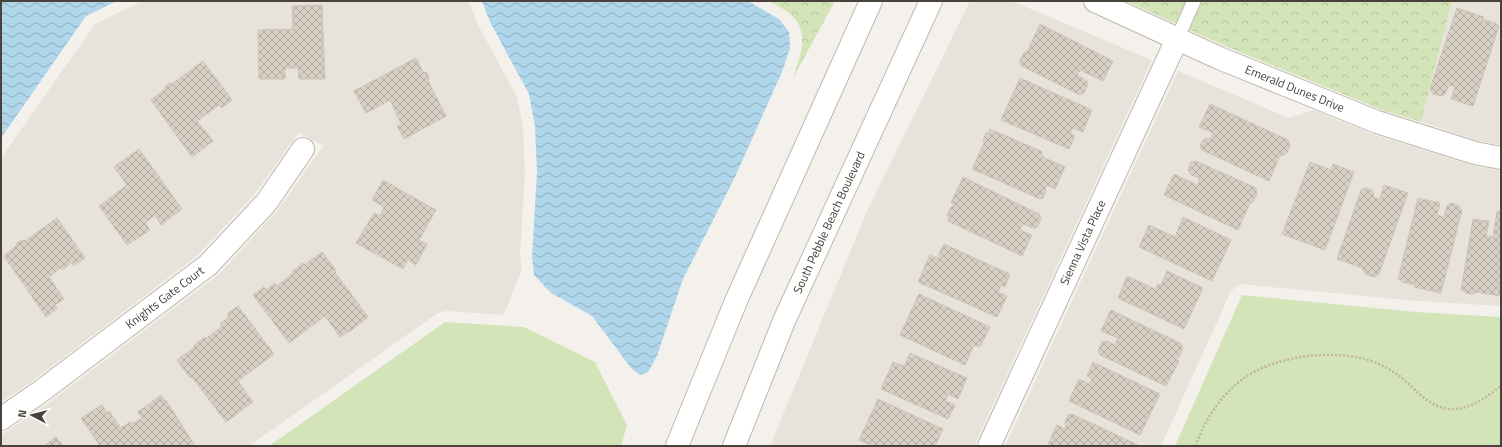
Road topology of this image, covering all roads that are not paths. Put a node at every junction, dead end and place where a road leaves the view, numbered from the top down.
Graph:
1 (871, 1) edge
2 (931, 1) edge
3 (1095, 1) edge
4 (1194, 1) edge
5 (1177, 40) junction
6 (303, 149) dead end
7 (1501, 158) edge
8 (1, 418) edge
9 (677, 446) edge
10 (734, 446) edge
11 (989, 446) edge

1 - 9 street
2 - 10 street, South Pebble Beach Boulevard
3 - 5 street, Emerald Dunes Drive
4 - 5 lane
5 - 7 street, Emerald Dunes Drive
5 - 11 street, Sienna Vista Place
6 - 8 street, Knights Gate Court

